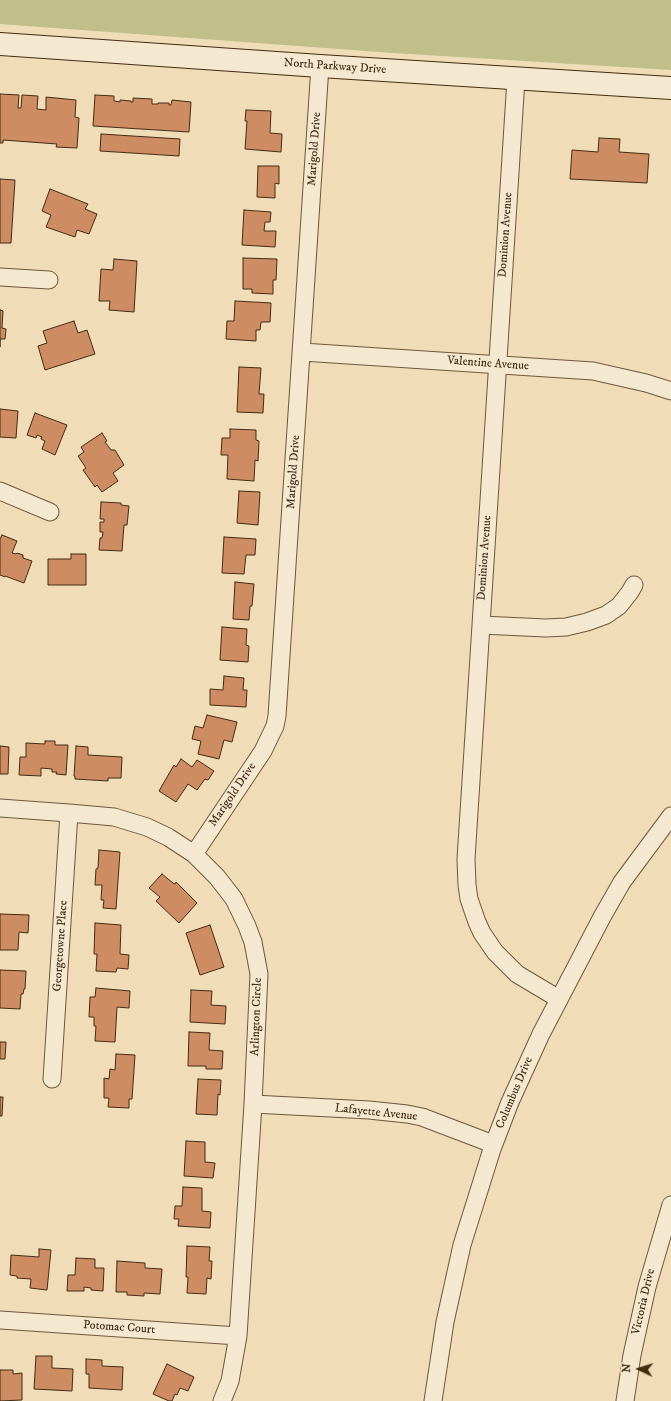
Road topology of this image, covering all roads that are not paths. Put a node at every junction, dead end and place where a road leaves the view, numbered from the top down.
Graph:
1 (0, 44) edge
2 (320, 66) junction
3 (516, 79) junction
4 (671, 88) edge
5 (0, 277) edge
6 (49, 280) dead end
7 (302, 352) junction
8 (497, 366) junction
9 (671, 391) edge
10 (0, 491) edge
11 (50, 512) dead end
12 (634, 585) dead end
13 (481, 625) junction
14 (0, 808) edge
15 (69, 813) junction
16 (671, 816) edge
17 (194, 854) junction
18 (559, 999) junction
19 (52, 1079) dead end
20 (253, 1104) junction
21 (493, 1144) junction
22 (671, 1205) edge
23 (0, 1320) edge
24 (238, 1336) junction
25 (222, 1401) edge
26 (433, 1401) edge
27 (625, 1401) edge

1 - 2 main road, North Parkway Drive
2 - 3 main road, North Parkway Drive
2 - 7 street, Marigold Drive
3 - 4 main road, North Parkway Drive
3 - 8 street, Dominion Avenue
5 - 6 street
7 - 8 street, Valentine Avenue
7 - 17 street, Marigold Drive
8 - 9 street, Valentine Avenue
8 - 13 street, Dominion Avenue
10 - 11 street
12 - 13 street
13 - 18 street, Dominion Avenue
14 - 15 street, Arlington Circle
15 - 17 street, Arlington Circle
15 - 19 street, Georgetowne Place
16 - 18 street, Columbus Drive
17 - 20 street, Arlington Circle
18 - 21 street, Columbus Drive
20 - 21 street, Lafayette Avenue
20 - 24 street, Arlington Circle
21 - 26 street, Columbus Drive
22 - 27 street, Victoria Drive
23 - 24 street, Potomac Court
24 - 25 street, Arlington Circle

